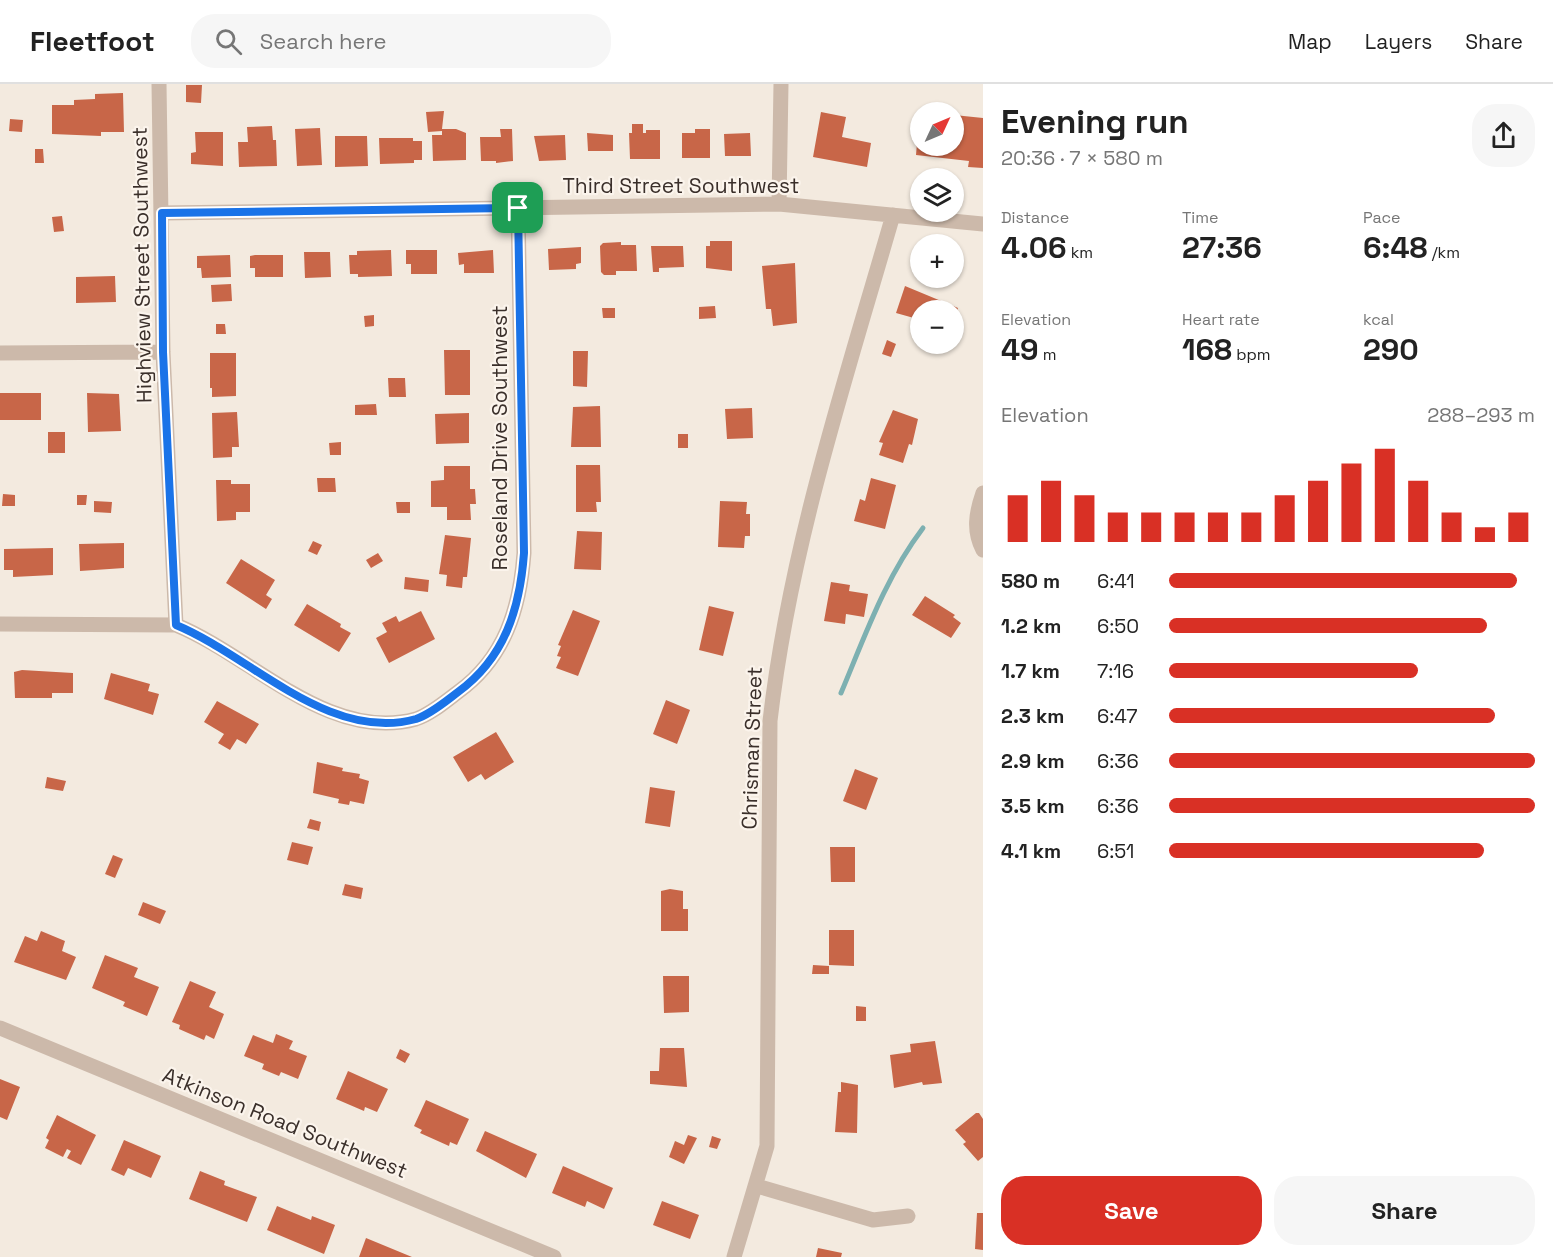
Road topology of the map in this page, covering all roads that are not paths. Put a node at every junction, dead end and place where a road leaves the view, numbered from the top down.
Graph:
1 (159, 84) edge
2 (781, 84) edge
3 (779, 204) junction
4 (518, 208) junction
5 (162, 213) junction
6 (893, 215) junction
7 (983, 224) edge
8 (163, 352) junction
9 (0, 353) edge
10 (983, 493) edge
11 (980, 545) edge
12 (0, 624) edge
13 (176, 625) junction
14 (0, 1028) edge
15 (757, 1186) junction
16 (908, 1215) dead end
17 (554, 1257) edge
18 (734, 1257) edge

1 - 5 street, Highview Street Southwest
2 - 3 street
3 - 4 street, Third Street Southwest
3 - 6 street, Third Street Southwest
4 - 5 street, Third Street Southwest
4 - 13 street, Roseland Drive Southwest
5 - 8 street, Highview Street Southwest
6 - 7 street, Third Street Southwest
6 - 15 street, Chrisman Street
8 - 9 street
8 - 13 street, Highview Street Southwest
10 - 11 street
12 - 13 street
14 - 17 street, Atkinson Road Southwest
15 - 16 street
15 - 18 street, Chrisman Street

